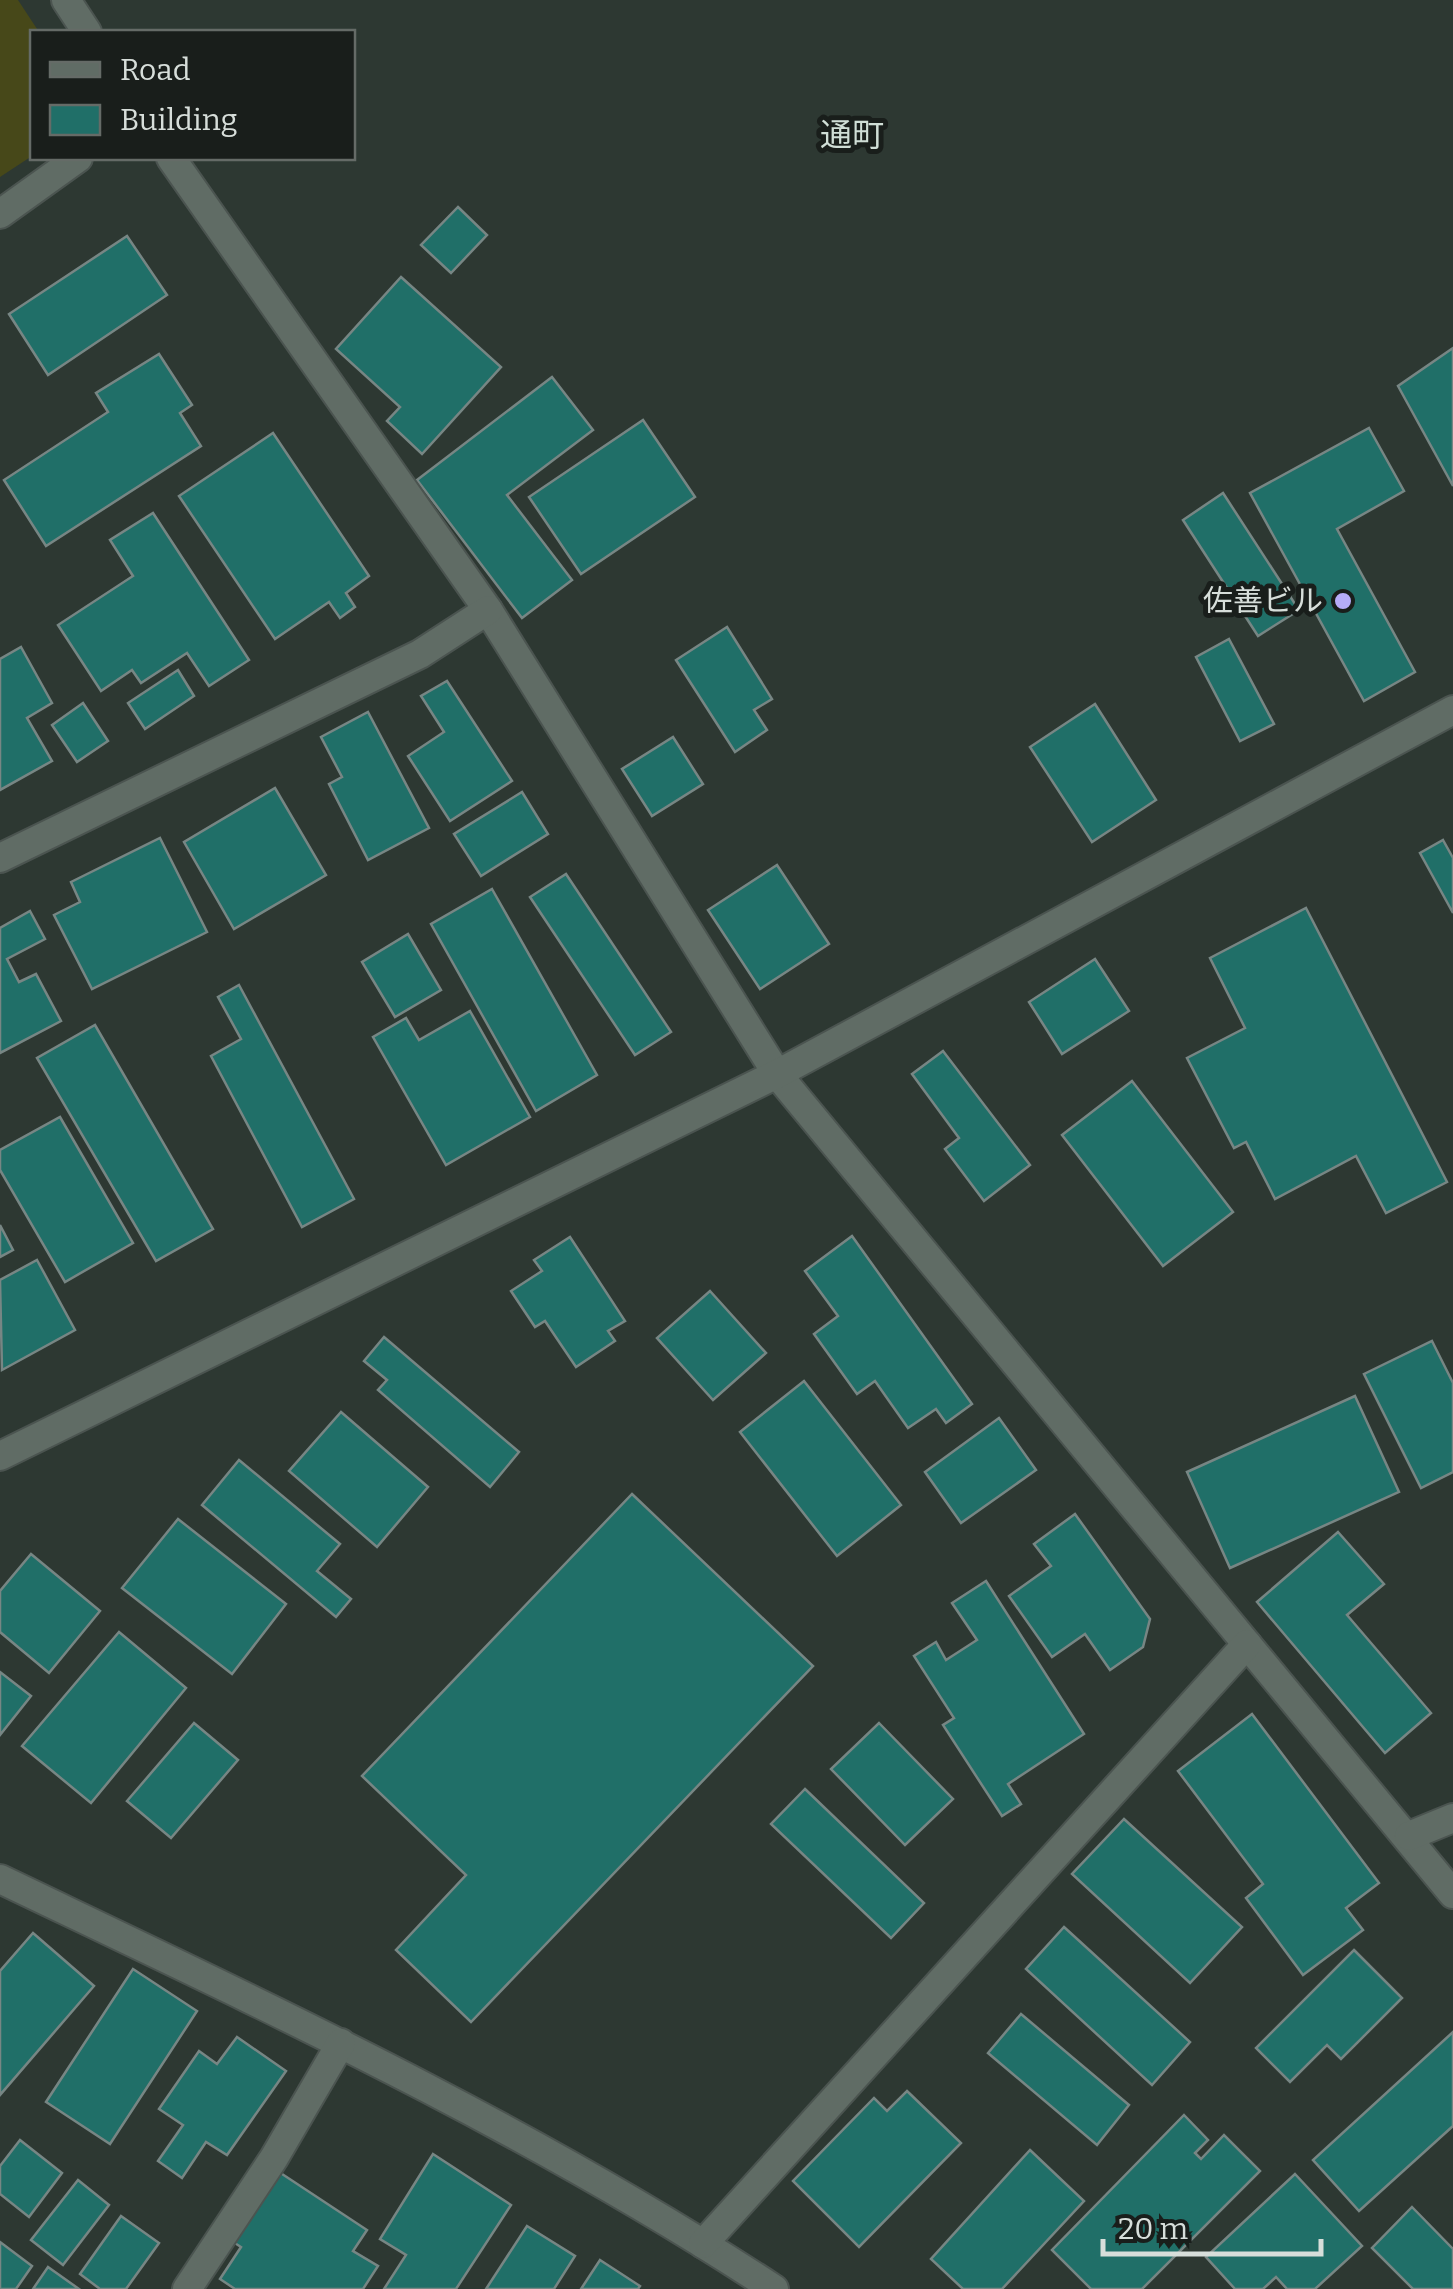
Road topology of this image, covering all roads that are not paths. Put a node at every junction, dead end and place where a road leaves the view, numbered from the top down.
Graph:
1 (66, 0) edge
2 (86, 30) edge
3 (75, 160) edge
4 (173, 160) edge
5 (0, 214) edge
6 (488, 610) junction
7 (1453, 710) edge
8 (0, 858) edge
9 (777, 1074) junction
10 (0, 1456) edge
11 (1247, 1644) junction
12 (1453, 1818) edge
13 (1410, 1836) junction
14 (0, 1879) edge
15 (1453, 1894) edge
16 (341, 2042) junction
17 (702, 2244) junction
18 (187, 2289) edge
19 (774, 2289) edge

1 - 2 street
3 - 5 street
4 - 6 street
6 - 8 street
6 - 9 street
7 - 9 street
9 - 10 street
9 - 11 street
11 - 13 street
11 - 17 street
12 - 13 street
13 - 15 street
14 - 16 street
16 - 17 street
16 - 18 street
17 - 19 street

